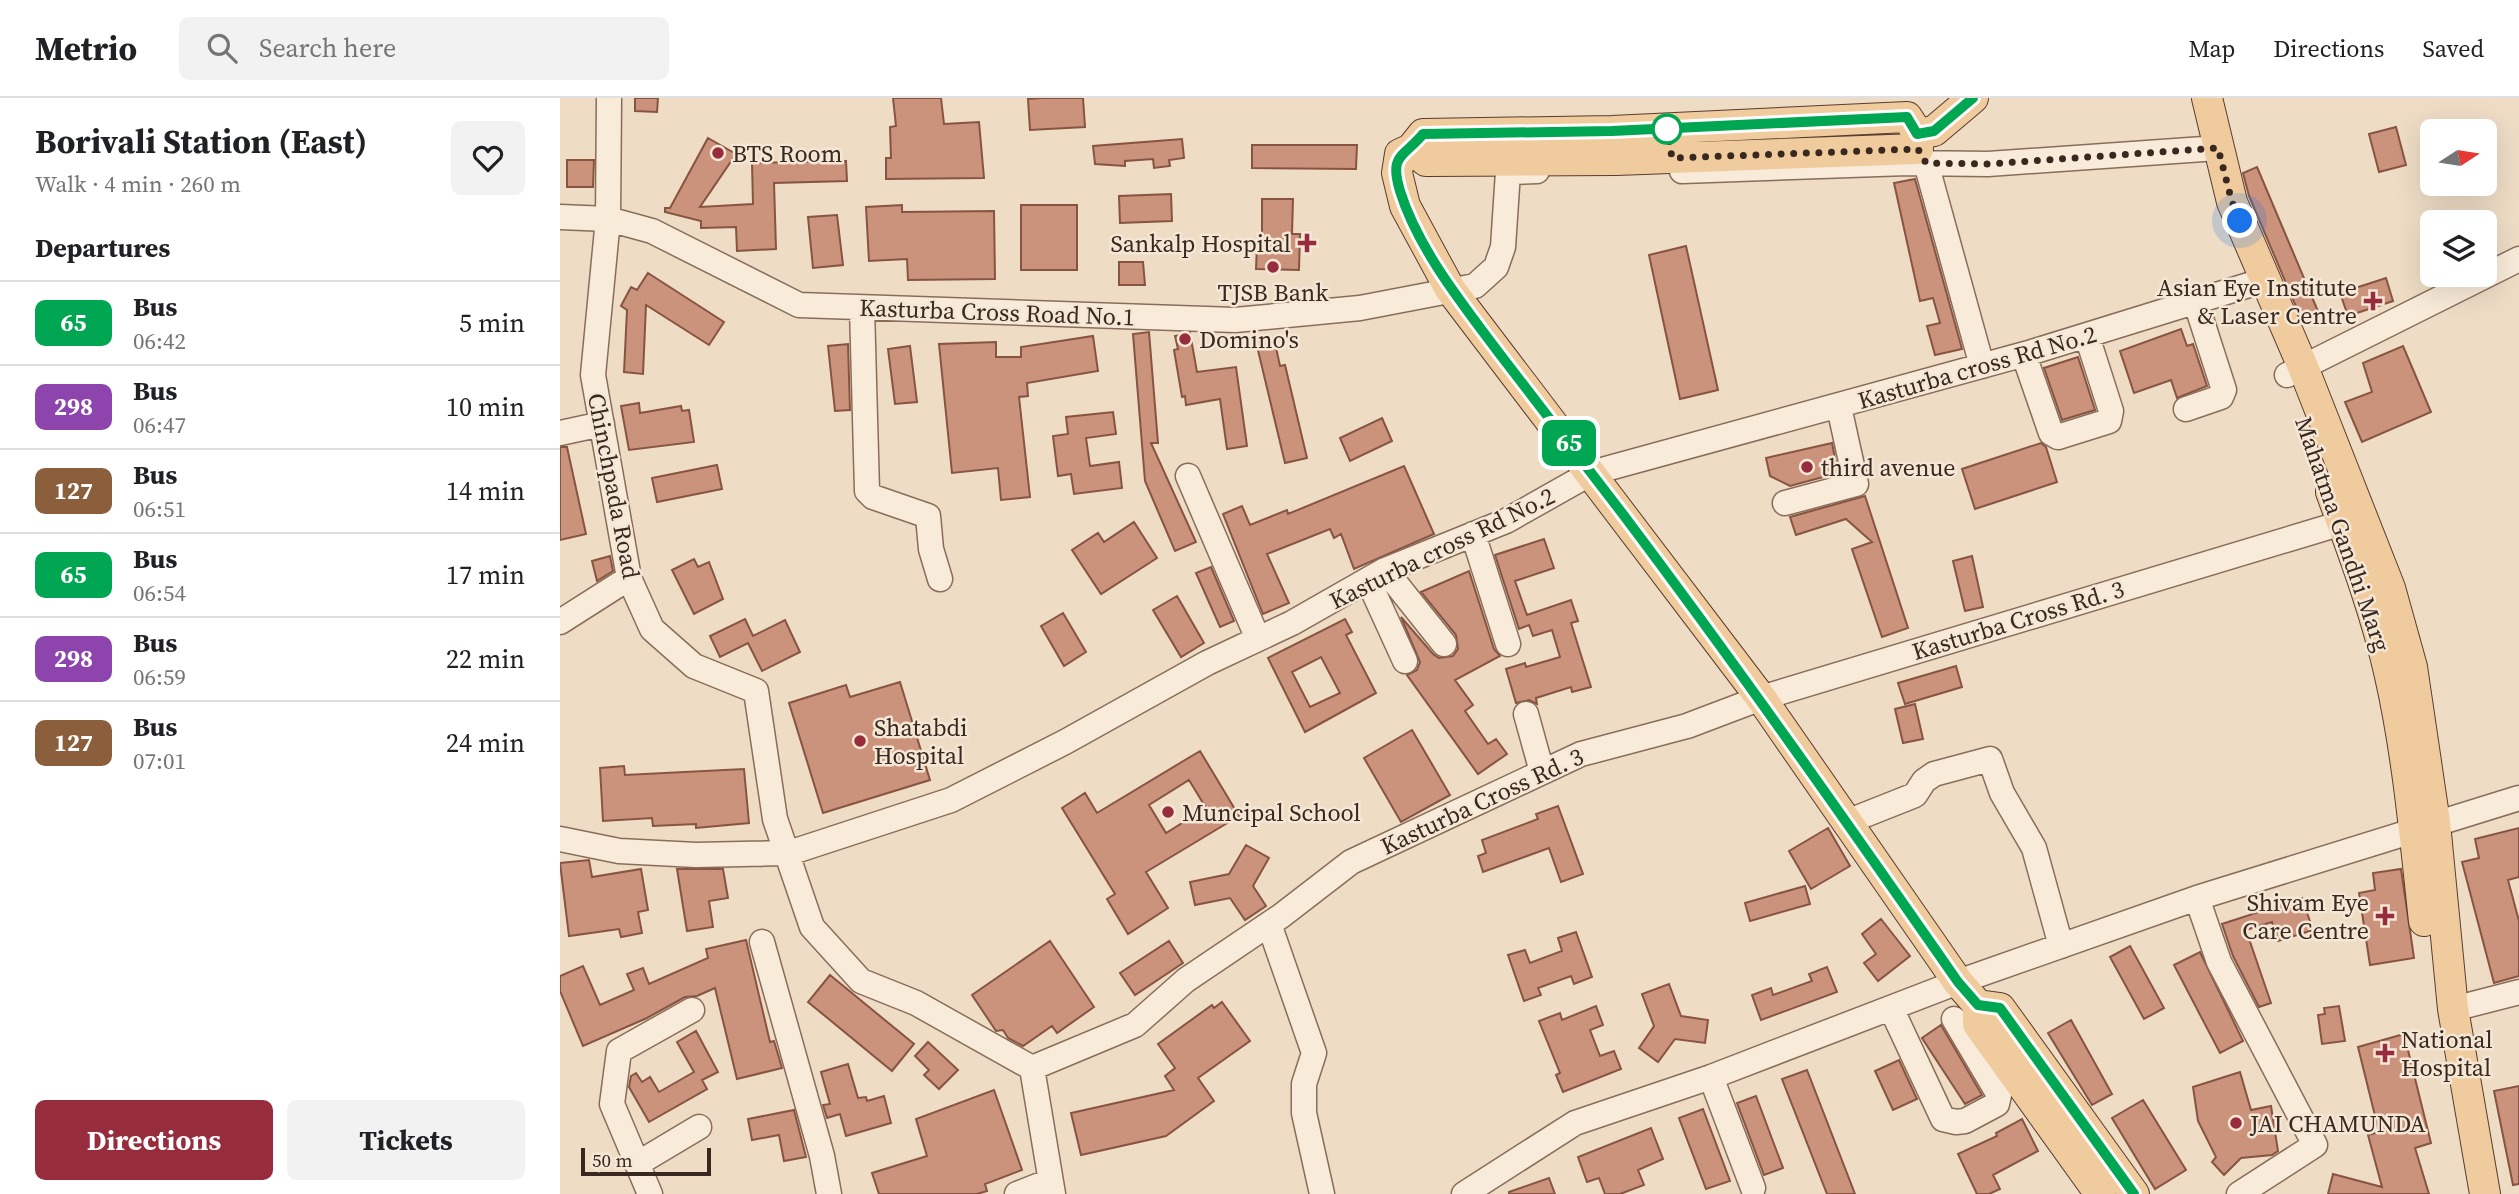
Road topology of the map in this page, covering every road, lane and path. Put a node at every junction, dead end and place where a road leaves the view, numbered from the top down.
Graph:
1 (609, 98) edge
2 (1973, 98) edge
3 (2191, 98) edge
4 (2207, 98) edge
5 (1920, 149) junction
6 (2210, 149) junction
7 (560, 217) edge
8 (608, 219) junction
9 (2519, 259) edge
10 (2256, 283) junction
11 (1450, 289) junction
12 (2196, 303) junction
13 (862, 308) junction
14 (2087, 336) junction
15 (2024, 355) junction
16 (1982, 366) junction
17 (2295, 371) junction
18 (1839, 407) junction
19 (2186, 409) dead end
20 (602, 424) junction
21 (560, 433) edge
22 (1591, 473) junction
23 (1188, 476) dead end
24 (1785, 502) dead end
25 (2352, 519) junction
26 (1473, 534) junction
27 (1376, 575) junction
28 (629, 578) junction
29 (940, 579) dead end
30 (560, 622) edge
31 (1258, 639) junction
32 (1444, 644) dead end
33 (1508, 644) dead end
34 (1405, 662) dead end
35 (1761, 698) junction
36 (1526, 714) dead end
37 (1542, 772) junction
38 (2519, 798) edge
39 (1847, 822) junction
40 (2424, 826) junction
41 (560, 839) edge
42 (789, 853) junction
43 (2197, 898) junction
44 (1269, 924) junction
45 (762, 942) dead end
46 (2061, 946) junction
47 (1958, 982) junction
48 (2519, 992) edge
49 (1891, 1008) junction
50 (2453, 1009) junction
51 (692, 1010) dead end
52 (1966, 1012) junction
53 (1032, 1069) junction
54 (1711, 1077) junction
55 (699, 1127) dead end
56 (637, 1164) junction
57 (1052, 1187) edge
58 (1753, 1188) dead end
59 (650, 1194) edge
60 (829, 1194) edge
61 (1017, 1194) edge
62 (1322, 1194) edge
63 (1464, 1194) edge
64 (2100, 1194) edge
65 (2134, 1194) edge
66 (2239, 1194) edge
67 (2465, 1194) edge
68 (2485, 1194) edge

1 - 8 street, Chinchpada Road
2 - 5 main road
3 - 6 main road
4 - 6 main road
5 - 6 street
5 - 11 street, Kasturba Cross Road No.1
5 - 11 main road
5 - 16 street
6 - 10 main road
7 - 8 street, Kasturba Cross Road No.1
8 - 13 street, Kasturba Cross Road No.1
8 - 20 street, Chinchpada Road
9 - 17 street
10 - 12 street, Kasturba cross Rd No.2
10 - 17 main road
11 - 13 street, Kasturba Cross Road No.1
11 - 22 main road
12 - 14 street, Kasturba cross Rd No.2
12 - 19 street
13 - 29 street
14 - 15 street, Kasturba cross Rd No.2
14 - 15 street
15 - 16 street, Kasturba cross Rd No.2
16 - 18 street, Kasturba cross Rd No.2
17 - 25 main road
18 - 22 street, Kasturba cross Rd No.2
18 - 24 street
20 - 21 street
20 - 28 street, Chinchpada Road
22 - 26 street, Kasturba cross Rd No.2
22 - 35 main road
23 - 31 street
25 - 35 street, Kasturba Cross Rd. 3
25 - 40 main road
26 - 27 street, Kasturba cross Rd No.2
26 - 33 street
27 - 31 street, Kasturba cross Rd No.2
27 - 32 street
27 - 34 street
28 - 30 street
28 - 42 street, Chinchpada Road
31 - 42 street, Kasturba cross Rd No.2
35 - 37 street, Kasturba Cross Rd. 3
35 - 39 main road
36 - 37 street
37 - 44 street, Kasturba Cross Rd. 3
38 - 40 street
39 - 46 street
39 - 47 main road
40 - 43 street
40 - 50 main road
40 - 67 main road
41 - 42 street, Kasturba cross Rd No.2
42 - 53 street
43 - 46 street
43 - 66 street
44 - 53 street, Kasturba Cross Rd. 3
44 - 62 street
45 - 60 street
46 - 47 street
47 - 49 street
47 - 52 main road
48 - 50 street
49 - 52 street
49 - 54 street
50 - 68 main road
51 - 56 street
52 - 64 main road
52 - 65 main road
53 - 57 street
54 - 58 street
54 - 63 street
55 - 56 street
56 - 59 street
57 - 61 street

